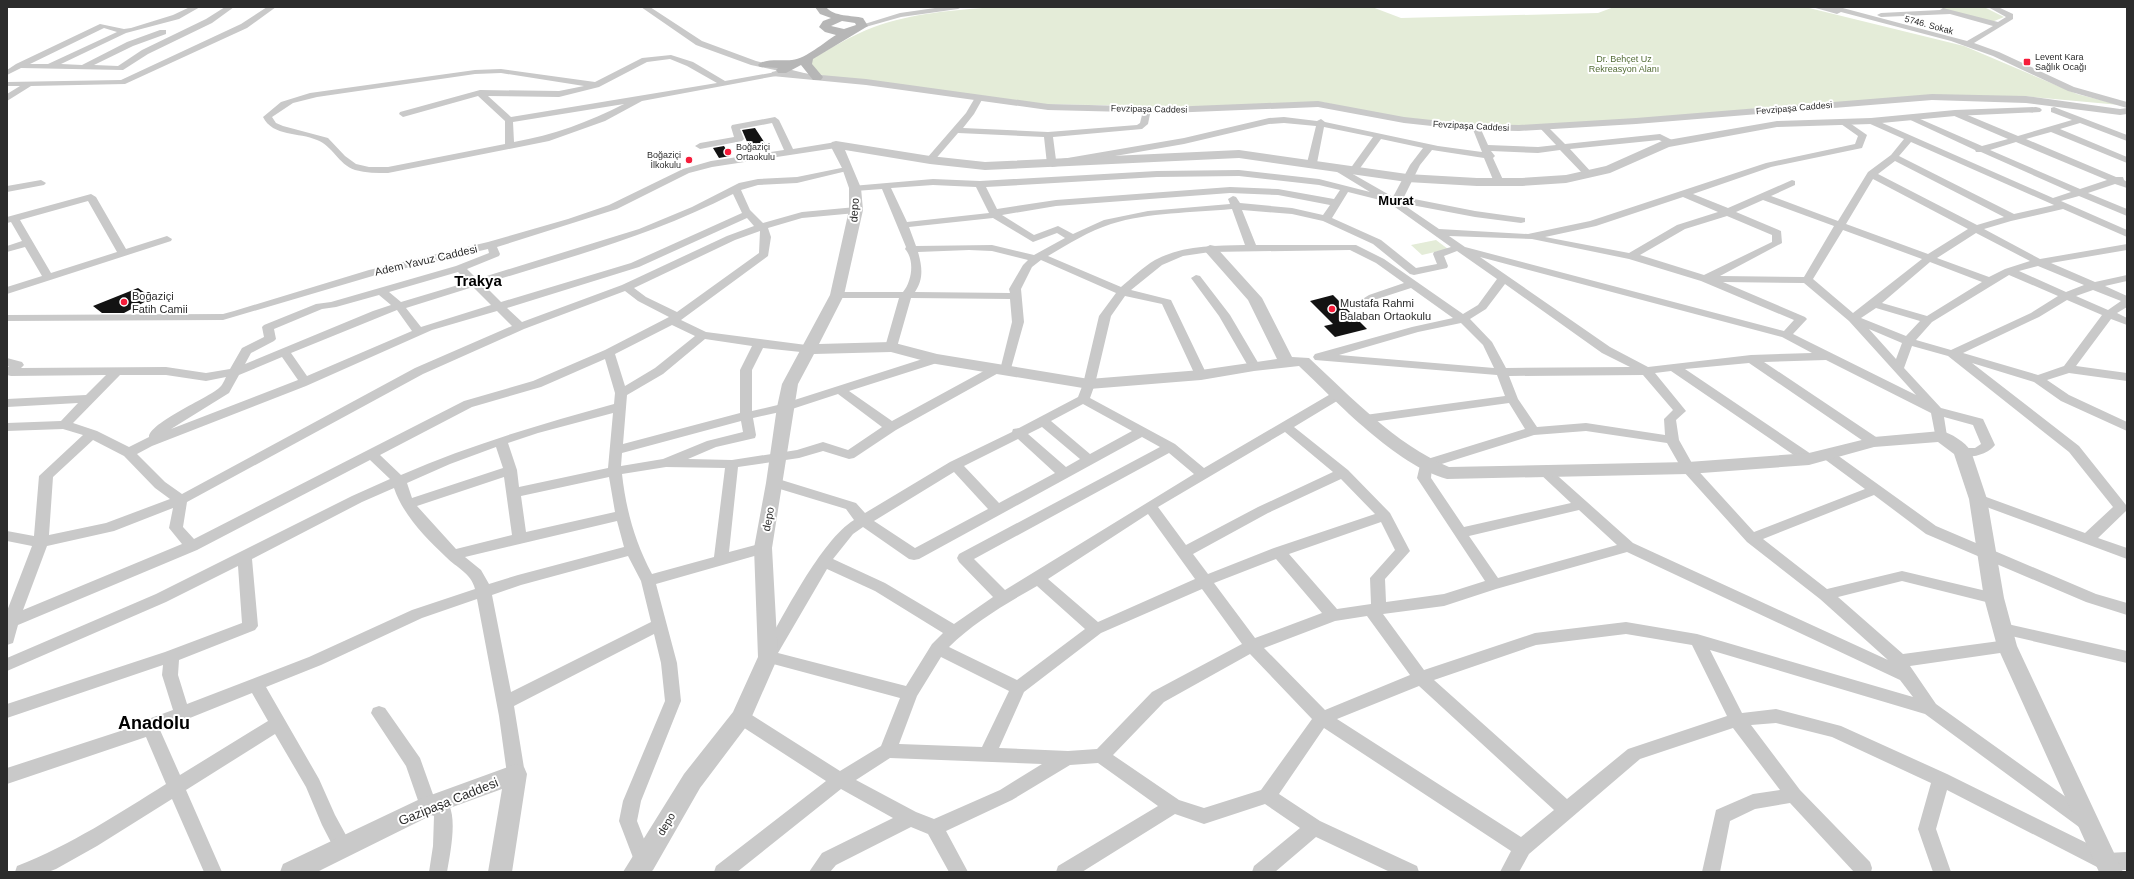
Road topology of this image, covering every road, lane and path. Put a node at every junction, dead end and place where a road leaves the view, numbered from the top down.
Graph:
1 (196, 7) edge
2 (230, 7) edge
3 (272, 7) edge
4 (646, 7) edge
5 (810, 7) edge
6 (820, 7) edge
7 (937, 7) edge
8 (958, 7) edge
9 (1816, 7) edge
10 (1830, 7) edge
11 (1931, 7) edge
12 (1992, 7) edge
13 (1951, 12) junction
14 (1867, 16) junction
15 (846, 18) junction
16 (163, 21) junction
17 (209, 21) junction
18 (1999, 25) junction
19 (862, 26) junction
20 (826, 27) junction
21 (124, 30) junction
22 (849, 31) junction
23 (163, 32) junction
24 (187, 33) junction
25 (1967, 44) junction
26 (813, 55) junction
27 (738, 58) junction
28 (163, 63) junction
29 (796, 63) junction
30 (764, 65) junction
31 (19, 66) junction
32 (49, 67) junction
33 (80, 69) junction
34 (779, 72) junction
35 (7, 73) edge
36 (817, 77) junction
37 (7, 84) edge
38 (724, 84) junction
39 (28, 85) junction
40 (596, 85) junction
41 (480, 93) junction
42 (7, 98) edge
43 (641, 98) junction
44 (980, 98) junction
45 (1147, 110) junction
46 (2054, 110) junction
47 (2125, 111) edge
48 (1955, 113) junction
49 (403, 114) dead end
50 (1908, 117) junction
51 (509, 120) junction
52 (2082, 120) junction
53 (1871, 121) junction
54 (1321, 122) junction
55 (1844, 122) junction
56 (1476, 127) junction
57 (1543, 127) junction
58 (1124, 128) junction
59 (2051, 129) junction
60 (956, 130) junction
61 (1048, 135) junction
62 (1379, 135) junction
63 (1909, 138) junction
64 (2127, 138) edge
65 (2018, 139) junction
66 (1673, 143) junction
67 (836, 145) junction
68 (510, 146) junction
69 (700, 146) dead end
70 (1563, 146) junction
71 (1430, 147) junction
72 (1136, 149) junction
73 (1981, 150) junction
74 (789, 151) junction
75 (1488, 152) junction
76 (1894, 157) junction
77 (1954, 157) junction
78 (930, 160) junction
79 (2127, 160) edge
80 (1312, 163) junction
81 (1052, 164) junction
82 (848, 168) junction
83 (1337, 168) junction
84 (1355, 170) junction
85 (1588, 174) junction
86 (1871, 174) junction
87 (1407, 178) junction
88 (2127, 178) edge
89 (2116, 180) junction
90 (1499, 182) junction
91 (41, 183) dead end
92 (1792, 183) dead end
93 (980, 184) junction
94 (885, 185) junction
95 (1162, 185) junction
96 (2127, 185) edge
97 (735, 188) junction
98 (855, 188) junction
99 (1346, 188) junction
100 (7, 189) edge
101 (1230, 190) junction
102 (2079, 192) junction
103 (1685, 194) junction
104 (1762, 196) junction
105 (1395, 200) junction
106 (2053, 201) junction
107 (1338, 203) junction
108 (1235, 206) junction
109 (2065, 206) junction
110 (856, 210) junction
111 (1728, 212) junction
112 (2127, 213) edge
113 (748, 214) junction
114 (995, 215) junction
115 (2012, 218) junction
116 (10, 219) edge
117 (1326, 219) junction
118 (1521, 220) dead end
119 (904, 225) junction
120 (763, 226) junction
121 (1840, 226) junction
122 (1976, 229) junction
123 (1437, 232) junction
124 (2127, 234) edge
125 (1528, 237) junction
126 (1072, 238) junction
127 (167, 239) dead end
128 (28, 243) junction
129 (491, 245) junction
130 (2127, 247) edge
131 (1251, 248) junction
132 (1457, 248) junction
133 (7, 249) edge
134 (910, 249) junction
135 (1210, 249) junction
136 (124, 254) junction
137 (1631, 256) junction
138 (1038, 257) junction
139 (1930, 258) junction
140 (2039, 262) junction
141 (460, 268) junction
142 (2009, 271) junction
143 (48, 277) junction
144 (1196, 278) dead end
145 (1705, 278) junction
146 (2127, 278) edge
147 (1503, 280) junction
148 (1807, 280) junction
149 (1990, 282) junction
150 (475, 284) junction
151 (1412, 284) junction
152 (2093, 286) junction
153 (626, 287) junction
154 (7, 291) edge
155 (380, 291) junction
156 (1123, 291) junction
157 (836, 295) junction
158 (2067, 295) junction
159 (906, 296) junction
160 (1016, 296) junction
161 (2127, 301) edge
162 (1875, 304) junction
163 (497, 306) junction
164 (400, 307) junction
165 (1357, 307) dead end
166 (2110, 313) junction
167 (7, 318) edge
168 (674, 318) junction
169 (1463, 319) junction
170 (1853, 319) junction
171 (1928, 320) junction
172 (2127, 322) edge
173 (520, 327) junction
174 (419, 332) junction
175 (702, 335) junction
176 (1786, 335) junction
177 (1908, 341) junction
178 (759, 344) junction
179 (891, 347) junction
180 (810, 349) junction
181 (285, 353) junction
182 (609, 353) junction
183 (1952, 354) junction
184 (1827, 356) junction
185 (936, 359) junction
186 (1751, 359) junction
187 (1303, 360) junction
188 (1254, 366) junction
189 (1673, 367) junction
190 (1899, 367) junction
191 (1001, 369) junction
192 (2068, 369) junction
193 (8, 370) edge
194 (116, 371) junction
195 (1646, 371) junction
196 (237, 372) junction
197 (1502, 372) junction
198 (1201, 376) junction
199 (2127, 377) edge
200 (2038, 379) junction
201 (305, 385) junction
202 (839, 389) junction
203 (1086, 391) junction
204 (1338, 395) junction
205 (89, 399) junction
206 (1512, 399) junction
207 (620, 400) junction
208 (7, 403) edge
209 (785, 407) junction
210 (1937, 411) junction
211 (746, 416) junction
212 (1365, 419) junction
213 (1043, 421) junction
214 (64, 425) junction
215 (7, 426) edge
216 (1285, 426) junction
217 (891, 427) junction
218 (2127, 427) edge
219 (1143, 431) junction
220 (1533, 431) junction
221 (1018, 432) junction
222 (92, 434) junction
223 (1941, 436) junction
224 (1672, 440) junction
225 (501, 442) junction
226 (1874, 442) junction
227 (147, 443) junction
228 (1170, 447) junction
229 (616, 450) junction
230 (1962, 451) junction
231 (129, 453) junction
232 (371, 454) junction
233 (1828, 455) junction
234 (778, 457) junction
235 (1809, 459) junction
236 (1089, 460) junction
237 (666, 462) junction
238 (732, 464) junction
239 (1426, 464) junction
240 (955, 465) junction
241 (1688, 468) junction
242 (510, 470) junction
243 (615, 471) junction
244 (1544, 472) junction
245 (1344, 473) junction
246 (1065, 474) junction
247 (1202, 475) junction
248 (400, 481) junction
249 (775, 483) junction
250 (1875, 490) junction
251 (514, 493) junction
252 (1978, 499) junction
253 (182, 500) junction
254 (408, 504) junction
255 (1150, 506) junction
256 (1582, 506) junction
257 (996, 509) junction
258 (2124, 509) edge
259 (624, 515) junction
260 (1385, 516) junction
261 (862, 520) junction
262 (1459, 533) junction
263 (7, 536) edge
264 (520, 538) junction
265 (1752, 538) junction
266 (2088, 539) junction
267 (42, 542) junction
268 (192, 546) junction
269 (1628, 547) junction
270 (763, 548) junction
271 (632, 550) junction
272 (1184, 552) junction
273 (1279, 552) junction
274 (2127, 554) edge
275 (244, 555) junction
276 (453, 555) junction
277 (1988, 555) junction
278 (721, 560) junction
279 (824, 561) junction
280 (1038, 578) junction
281 (648, 581) junction
282 (1205, 581) junction
283 (1494, 584) junction
284 (484, 590) junction
285 (1825, 595) junction
286 (1003, 598) junction
287 (1994, 598) junction
288 (2127, 609) edge
289 (1376, 610) junction
290 (1333, 615) junction
291 (9, 622) edge
292 (658, 625) junction
293 (1096, 629) junction
294 (954, 632) junction
295 (2005, 638) junction
296 (7, 639) edge
297 (1697, 640) junction
298 (1252, 646) junction
299 (938, 648) junction
300 (171, 656) junction
301 (768, 657) junction
302 (2127, 657) edge
303 (7, 664) edge
304 (1903, 668) junction
305 (1421, 678) junction
306 (256, 685) junction
307 (1018, 688) junction
308 (910, 694) junction
309 (505, 703) junction
310 (1930, 709) junction
311 (7, 711) edge
312 (182, 713) junction
313 (379, 713) dead end
314 (741, 717) junction
315 (1322, 718) junction
316 (1737, 720) junction
317 (277, 724) junction
318 (151, 728) junction
319 (888, 751) junction
320 (987, 756) junction
321 (1101, 756) junction
322 (1068, 758) junction
323 (516, 774) junction
324 (7, 776) edge
325 (1941, 779) junction
326 (840, 780) junction
327 (176, 786) junction
328 (1267, 796) junction
329 (1794, 796) junction
330 (428, 806) junction
331 (1173, 806) junction
332 (1566, 810) junction
333 (910, 818) junction
334 (2088, 823) junction
335 (1314, 827) junction
336 (934, 828) junction
337 (344, 848) junction
338 (1522, 848) junction
339 (2127, 861) edge
340 (640, 867) edge
341 (2109, 867) edge
342 (1866, 871) edge
343 (24, 872) edge
344 (213, 872) edge
345 (292, 872) edge
346 (438, 872) edge
347 (500, 872) edge
348 (723, 872) edge
349 (818, 872) edge
350 (958, 872) edge
351 (1065, 872) edge
352 (1261, 872) edge
353 (1410, 872) edge
354 (1509, 872) edge
355 (1711, 872) edge
356 (1942, 872) edge

1 - 16 street
2 - 17 street
3 - 28 street
4 - 27 street
5 - 20 main road
6 - 15 main road
7 - 15 street
8 - 19 street
9 - 25 street, 5746. Sokak
10 - 14 street, 5746. Sokak
11 - 13 street
12 - 18 street
13 - 14 street
13 - 18 street
14 - 25 street, 5746. Sokak
15 - 19 main road
15 - 20 main road
16 - 21 street
16 - 23 street
17 - 23 street
17 - 24 street
18 - 25 street
19 - 22 main road
20 - 22 main road
20 - 26 main road
21 - 31 street
21 - 32 street
22 - 26 main road
23 - 33 street
24 - 28 street
24 - 33 street
25 - 47 street, 5746. Sokak
26 - 29 main road
26 - 36 main road
27 - 30 street
27 - 34 street
28 - 39 street
29 - 30 main road
29 - 34 main road
30 - 34 street
31 - 32 street
31 - 35 street
32 - 33 street
34 - 36 street, Fevzipaşa Caddesi
34 - 38 street
36 - 44 street, Fevzipaşa Caddesi
37 - 39 street
38 - 40 street
38 - 43 street
39 - 42 street
40 - 41 street
40 - 68 street
41 - 49 street
41 - 51 street
43 - 51 street
43 - 68 street
44 - 45 street, Fevzipaşa Caddesi
44 - 60 street
45 - 56 street, Fevzipaşa Caddesi
45 - 58 street
46 - 47 street
46 - 48 street
46 - 52 street
47 - 57 street, Fevzipaşa Caddesi
48 - 50 street
48 - 65 street
50 - 53 street
50 - 73 street
51 - 68 street
52 - 59 street
52 - 64 street
53 - 55 street
53 - 63 street
54 - 62 street
54 - 72 street
54 - 80 street
55 - 66 street
55 - 103 street
56 - 57 street, Fevzipaşa Caddesi
56 - 75 street
57 - 70 street
58 - 61 street
58 - 72 street
59 - 65 street
59 - 79 street
60 - 61 street
60 - 78 street
61 - 81 street
62 - 71 street
62 - 84 street
63 - 76 street
63 - 77 street
65 - 73 street
65 - 89 street
66 - 70 street
66 - 85 street
67 - 74 street, Adem Yavuz Caddesi
67 - 78 street
67 - 82 street, depo
69 - 74 street
70 - 75 street
70 - 85 street
71 - 75 street
71 - 87 street
72 - 81 street
73 - 77 street
73 - 102 street
74 - 129 street, Adem Yavuz Caddesi
75 - 90 street
76 - 86 street
76 - 115 street
77 - 106 street
78 - 81 street
80 - 81 street
80 - 83 street
82 - 97 street
82 - 98 street, depo
83 - 84 street
83 - 105 street
84 - 87 street
85 - 90 street
86 - 121 street
86 - 122 street
87 - 90 street
87 - 105 street
88 - 89 street
89 - 96 street
89 - 102 street
91 - 100 street
92 - 104 street
93 - 94 street
93 - 95 street
93 - 114 street
94 - 98 street
94 - 119 street
95 - 99 street
95 - 101 street
95 - 114 street
97 - 113 street
97 - 150 street
98 - 110 street, depo
99 - 105 street
99 - 107 street
101 - 107 street
101 - 108 street
102 - 106 street
102 - 112 street
103 - 111 street
103 - 125 street
104 - 111 street
104 - 121 street
105 - 118 street
105 - 123 street
106 - 109 street
107 - 117 street
108 - 117 street
108 - 126 street
108 - 131 street
109 - 115 street
109 - 124 street
110 - 120 street
110 - 157 street, depo
111 - 137 street
111 - 145 street
113 - 120 street
113 - 163 street
114 - 119 street
114 - 126 street
115 - 122 street
116 - 128 street
116 - 136 street
117 - 132 street
119 - 134 street
120 - 153 street
120 - 168 street
121 - 139 street
121 - 148 street
122 - 139 street
122 - 140 street
123 - 125 street
123 - 132 street
125 - 137 street
126 - 138 street
127 - 136 street
128 - 133 street
128 - 143 street
129 - 141 street
129 - 167 street, Adem Yavuz Caddesi
130 - 140 street
131 - 135 street
131 - 151 street
132 - 147 street
132 - 176 street
134 - 138 street
134 - 159 street
135 - 156 street
135 - 187 street
136 - 143 street
137 - 145 street
138 - 156 street
138 - 160 street
139 - 149 street
139 - 162 street
140 - 142 street
140 - 152 street
141 - 150 street
141 - 155 street
142 - 149 street
142 - 158 street
143 - 154 street
144 - 188 street
145 - 148 street
145 - 176 street
146 - 152 street
147 - 169 street
147 - 195 street
148 - 170 street
149 - 171 street
150 - 163 street
150 - 164 street
151 - 165 street
151 - 169 street
152 - 158 street
152 - 161 street
153 - 168 street
153 - 173 street
155 - 164 street
155 - 196 street
156 - 198 street
156 - 203 street
157 - 159 street
157 - 180 street, depo
158 - 166 street
158 - 183 street
159 - 160 street
159 - 179 street
160 - 191 street
161 - 166 street
162 - 170 street
162 - 171 street
163 - 173 street
163 - 174 street
164 - 174 street
164 - 181 street
166 - 172 street
166 - 192 street
168 - 175 street
168 - 182 street
169 - 187 street
169 - 197 street
170 - 177 street
170 - 190 street
171 - 177 street
173 - 253 street
174 - 201 street
175 - 178 street
175 - 207 street
176 - 184 street
177 - 183 street
177 - 190 street
178 - 180 street
178 - 211 street
179 - 180 street
179 - 185 street
180 - 209 street, depo
181 - 196 street
181 - 201 street
182 - 207 street
182 - 232 street
183 - 200 street
183 - 258 street
184 - 186 street
184 - 210 street
185 - 191 street
185 - 202 street
186 - 189 street
186 - 226 street
187 - 188 street
187 - 197 street
187 - 204 street
188 - 198 street
189 - 195 street
189 - 235 street
190 - 210 street
191 - 203 street
191 - 217 street
192 - 199 street
192 - 200 street
193 - 194 street
194 - 196 street
194 - 205 street
195 - 197 street
195 - 224 street
196 - 227 street
197 - 206 street
198 - 203 street
200 - 218 street
201 - 227 street
202 - 209 street
202 - 217 street
203 - 213 street
203 - 219 street
204 - 212 street
204 - 216 street
205 - 208 street
205 - 214 street
206 - 212 street
206 - 220 street
207 - 225 street
207 - 229 street
209 - 211 street
209 - 234 street, depo
210 - 223 street
210 - 230 street
211 - 229 street
211 - 237 street
212 - 239 street
213 - 221 street
213 - 236 street
214 - 215 street
214 - 222 street
216 - 245 street
216 - 247 street
217 - 234 street
219 - 228 street
219 - 236 street
220 - 224 street
220 - 239 street
221 - 240 street
221 - 246 street
222 - 231 street
222 - 267 street
223 - 226 street
223 - 230 street
224 - 241 street
225 - 242 street
225 - 248 street
226 - 233 street
227 - 231 street
228 - 247 street
228 - 286 street
229 - 243 street
230 - 252 street
231 - 253 street
232 - 248 street
232 - 268 street
233 - 235 street
233 - 250 street
234 - 238 street
234 - 249 street, depo
235 - 241 street
236 - 246 street
237 - 238 street
237 - 243 street
238 - 278 street
239 - 244 street
239 - 262 street
240 - 257 street
240 - 261 street
241 - 244 street
241 - 265 street
242 - 251 street
242 - 254 street
243 - 251 street
243 - 259 street
244 - 256 street
245 - 260 street
245 - 272 street
246 - 257 street
247 - 255 street
248 - 254 street
248 - 275 street
249 - 261 street
249 - 270 street, depo
250 - 265 street
250 - 277 street
251 - 264 street
252 - 266 street
252 - 277 street
253 - 267 street
253 - 268 street
254 - 276 street
255 - 272 street
255 - 280 street
256 - 262 street
256 - 269 street
257 - 261 street
258 - 266 street
259 - 264 street
259 - 271 street
260 - 273 street
260 - 289 street
261 - 279 street
262 - 283 street
263 - 267 street
264 - 276 street
265 - 285 street
266 - 274 street
267 - 291 street
268 - 291 street
269 - 283 street
269 - 304 street
270 - 278 street
270 - 301 street, depo
271 - 281 street
271 - 284 street
272 - 282 street
273 - 282 street
273 - 290 street
275 - 300 street
275 - 303 street
276 - 284 street
277 - 287 street
277 - 288 street
278 - 281 street
279 - 294 street
279 - 301 street
280 - 286 street
280 - 293 street
281 - 292 street
282 - 293 street
282 - 298 street
283 - 289 street
284 - 306 street
284 - 309 street
285 - 287 street
285 - 304 street
286 - 294 street
287 - 295 street
289 - 290 street
289 - 305 street
290 - 298 street
291 - 296 street
292 - 309 street
292 - 340 street
293 - 307 street
294 - 299 street
295 - 302 street
295 - 304 street
295 - 334 street
297 - 305 street
297 - 310 street
297 - 316 street
298 - 315 street
298 - 321 street
299 - 307 street
299 - 308 street
300 - 311 street
300 - 312 street
301 - 308 street
301 - 314 street, depo
304 - 310 street
305 - 315 street
305 - 332 street
306 - 312 street
306 - 317 street
307 - 320 street
308 - 319 street
309 - 323 street
310 - 334 street
312 - 318 street
313 - 330 street
314 - 326 street
314 - 340 street, depo
315 - 328 street
315 - 338 street
316 - 325 street
316 - 329 street
316 - 332 street
317 - 327 street
317 - 337 street
318 - 324 street
318 - 327 street
319 - 320 street
319 - 326 street
320 - 322 street
321 - 322 street
321 - 331 street
322 - 336 street
323 - 330 street, Gazipaşa Caddesi
323 - 347 street, Gazipaşa Caddesi
325 - 341 street
325 - 356 street
326 - 333 street
326 - 348 street
327 - 343 street
327 - 344 street
328 - 331 street
328 - 335 street
329 - 342 street
329 - 355 street
330 - 337 street, Gazipaşa Caddesi
330 - 346 street
331 - 351 street
332 - 338 street
333 - 336 street
333 - 349 street
334 - 341 street
335 - 352 street
335 - 353 street
336 - 350 street
337 - 345 street, Gazipaşa Caddesi
338 - 354 street
339 - 341 street

